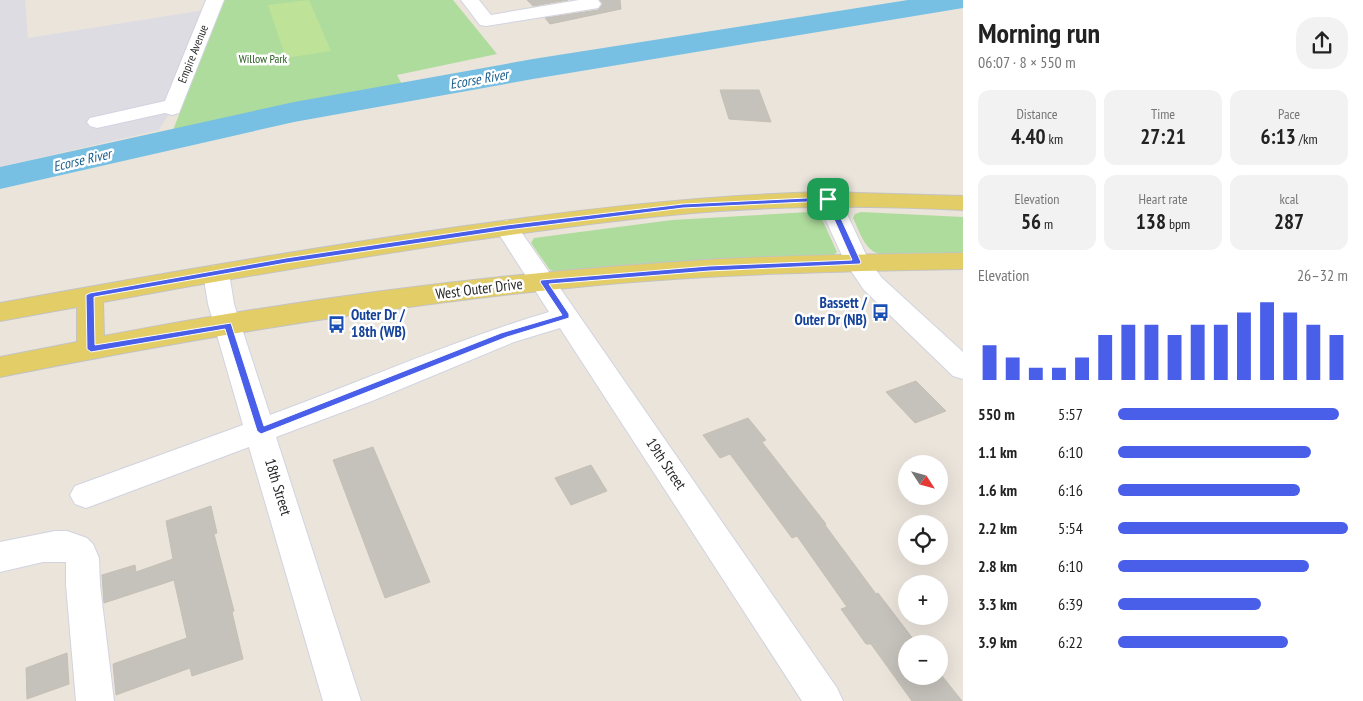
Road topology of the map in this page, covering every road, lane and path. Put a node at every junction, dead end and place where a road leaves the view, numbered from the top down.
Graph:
1 (215, 0) edge
2 (470, 0) edge
3 (588, 0) edge
4 (97, 122) dead end
5 (828, 199) junction
6 (963, 203) edge
7 (507, 228) junction
8 (963, 261) edge
9 (857, 262) junction
10 (216, 273) junction
11 (544, 282) junction
12 (90, 295) junction
13 (0, 312) edge
14 (566, 316) junction
15 (228, 325) junction
16 (91, 349) junction
17 (0, 367) edge
18 (963, 369) edge
19 (261, 431) junction
20 (86, 495) dead end
21 (0, 557) edge
22 (95, 701) edge
23 (342, 701) edge
24 (824, 701) edge

1 - 4 street, Empire Avenue
2 - 3 street
5 - 6 main road
5 - 7 main road
5 - 9 street
7 - 10 main road
7 - 11 street, 19th Street
8 - 9 main road, West Outer Drive
9 - 11 main road, West Outer Drive
9 - 18 street
10 - 12 main road
10 - 15 street, 18th Street
11 - 14 street, 19th Street
11 - 15 main road, West Outer Drive
12 - 13 main road
12 - 16 main road
14 - 19 street
14 - 24 street, 19th Street
15 - 16 main road, West Outer Drive
15 - 19 street, 18th Street
16 - 17 main road, West Outer Drive
19 - 20 street
19 - 23 street, 18th Street
21 - 22 street

